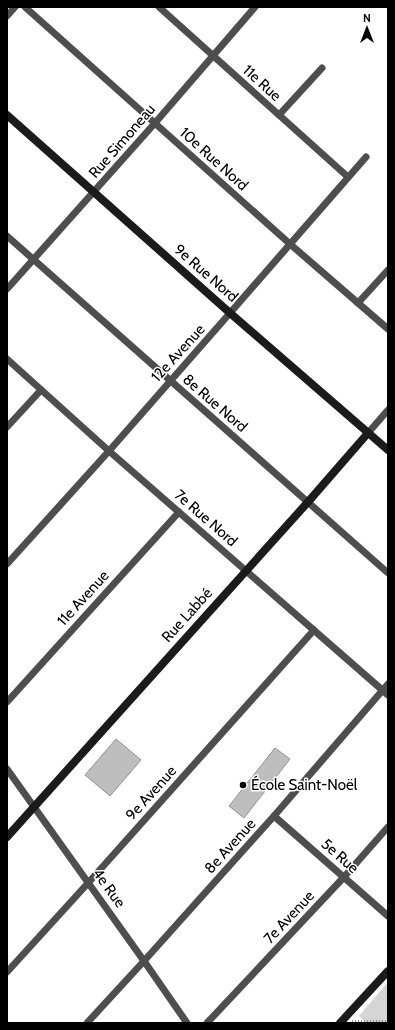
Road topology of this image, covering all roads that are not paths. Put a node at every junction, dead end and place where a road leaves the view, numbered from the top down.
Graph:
1 (15, 7) edge
2 (25, 7) edge
3 (159, 7) edge
4 (255, 7) edge
5 (7, 16) edge
6 (213, 55) junction
7 (322, 68) dead end
8 (7, 116) edge
9 (279, 116) junction
10 (155, 123) junction
11 (366, 157) dead end
12 (348, 177) junction
13 (94, 193) junction
14 (7, 236) edge
15 (290, 244) junction
16 (33, 260) junction
17 (388, 270) edge
18 (7, 289) edge
19 (358, 303) junction
20 (230, 313) junction
21 (388, 329) edge
22 (7, 359) edge
23 (170, 381) junction
24 (41, 390) junction
25 (388, 410) edge
26 (7, 427) edge
27 (368, 433) junction
28 (388, 450) edge
29 (109, 451) junction
30 (308, 502) junction
31 (179, 512) junction
32 (7, 564) edge
33 (246, 570) junction
34 (388, 572) edge
35 (314, 630) junction
36 (388, 684) edge
37 (385, 693) edge
38 (7, 702) edge
39 (7, 769) edge
40 (34, 807) junction
41 (274, 816) junction
42 (388, 828) edge
43 (7, 837) edge
44 (344, 877) junction
45 (89, 882) junction
46 (388, 916) edge
47 (144, 961) junction
48 (388, 971) edge
49 (7, 972) edge
50 (340, 1022) edge
51 (87, 1023) edge
52 (187, 1023) edge
53 (207, 1023) edge

1 - 5 street
2 - 10 street, 10e Rue Nord
3 - 6 street, 11e Rue
4 - 6 street, Rue Simoneau
6 - 9 street, 11e Rue
6 - 10 street, Rue Simoneau
7 - 9 street
8 - 13 street, 9e Rue Nord
9 - 12 street, 11e Rue
10 - 13 street, Rue Simoneau
10 - 15 street, 10e Rue Nord
11 - 12 street, 12e Avenue
12 - 15 street, 12e Avenue
13 - 16 street, Rue Simoneau
13 - 20 street, 9e Rue Nord
14 - 16 street, 8e Rue Nord
15 - 19 street, 10e Rue Nord
15 - 20 street, 12e Avenue
16 - 18 street, Rue Simoneau
16 - 23 street, 8e Rue Nord
17 - 19 street
19 - 21 street, 10e Rue Nord
20 - 23 street, 12e Avenue
20 - 27 street, 9e Rue Nord
22 - 24 street, 7e Rue Nord
23 - 29 street, 12e Avenue
23 - 30 street, 8e Rue Nord
24 - 26 street
24 - 29 street, 7e Rue Nord
25 - 27 street, Rue Labbé
27 - 28 street, 9e Rue Nord
27 - 30 street, Rue Labbé
29 - 31 street, 7e Rue Nord
29 - 32 street, 12e Avenue
30 - 33 street, Rue Labbé
30 - 34 street, 8e Rue Nord
31 - 33 street, 7e Rue Nord
31 - 38 street, 11e Avenue
33 - 35 street, 7e Rue Nord
33 - 40 street, Rue Labbé
35 - 37 street, 7e Rue Nord
35 - 45 street, 9e Avenue
36 - 37 street, 8e Avenue
37 - 41 street, 8e Avenue
39 - 40 street, 4e Rue
40 - 43 street, Rue Labbé
40 - 45 street, 4e Rue
41 - 44 street, 5e Rue
41 - 47 street, 8e Avenue
42 - 44 street, 7e Avenue
44 - 46 street, 5e Rue
44 - 53 street, 7e Avenue
45 - 47 street, 4e Rue
45 - 49 street, 9e Avenue
47 - 51 street, 8e Avenue
47 - 52 street, 4e Rue
48 - 50 street

